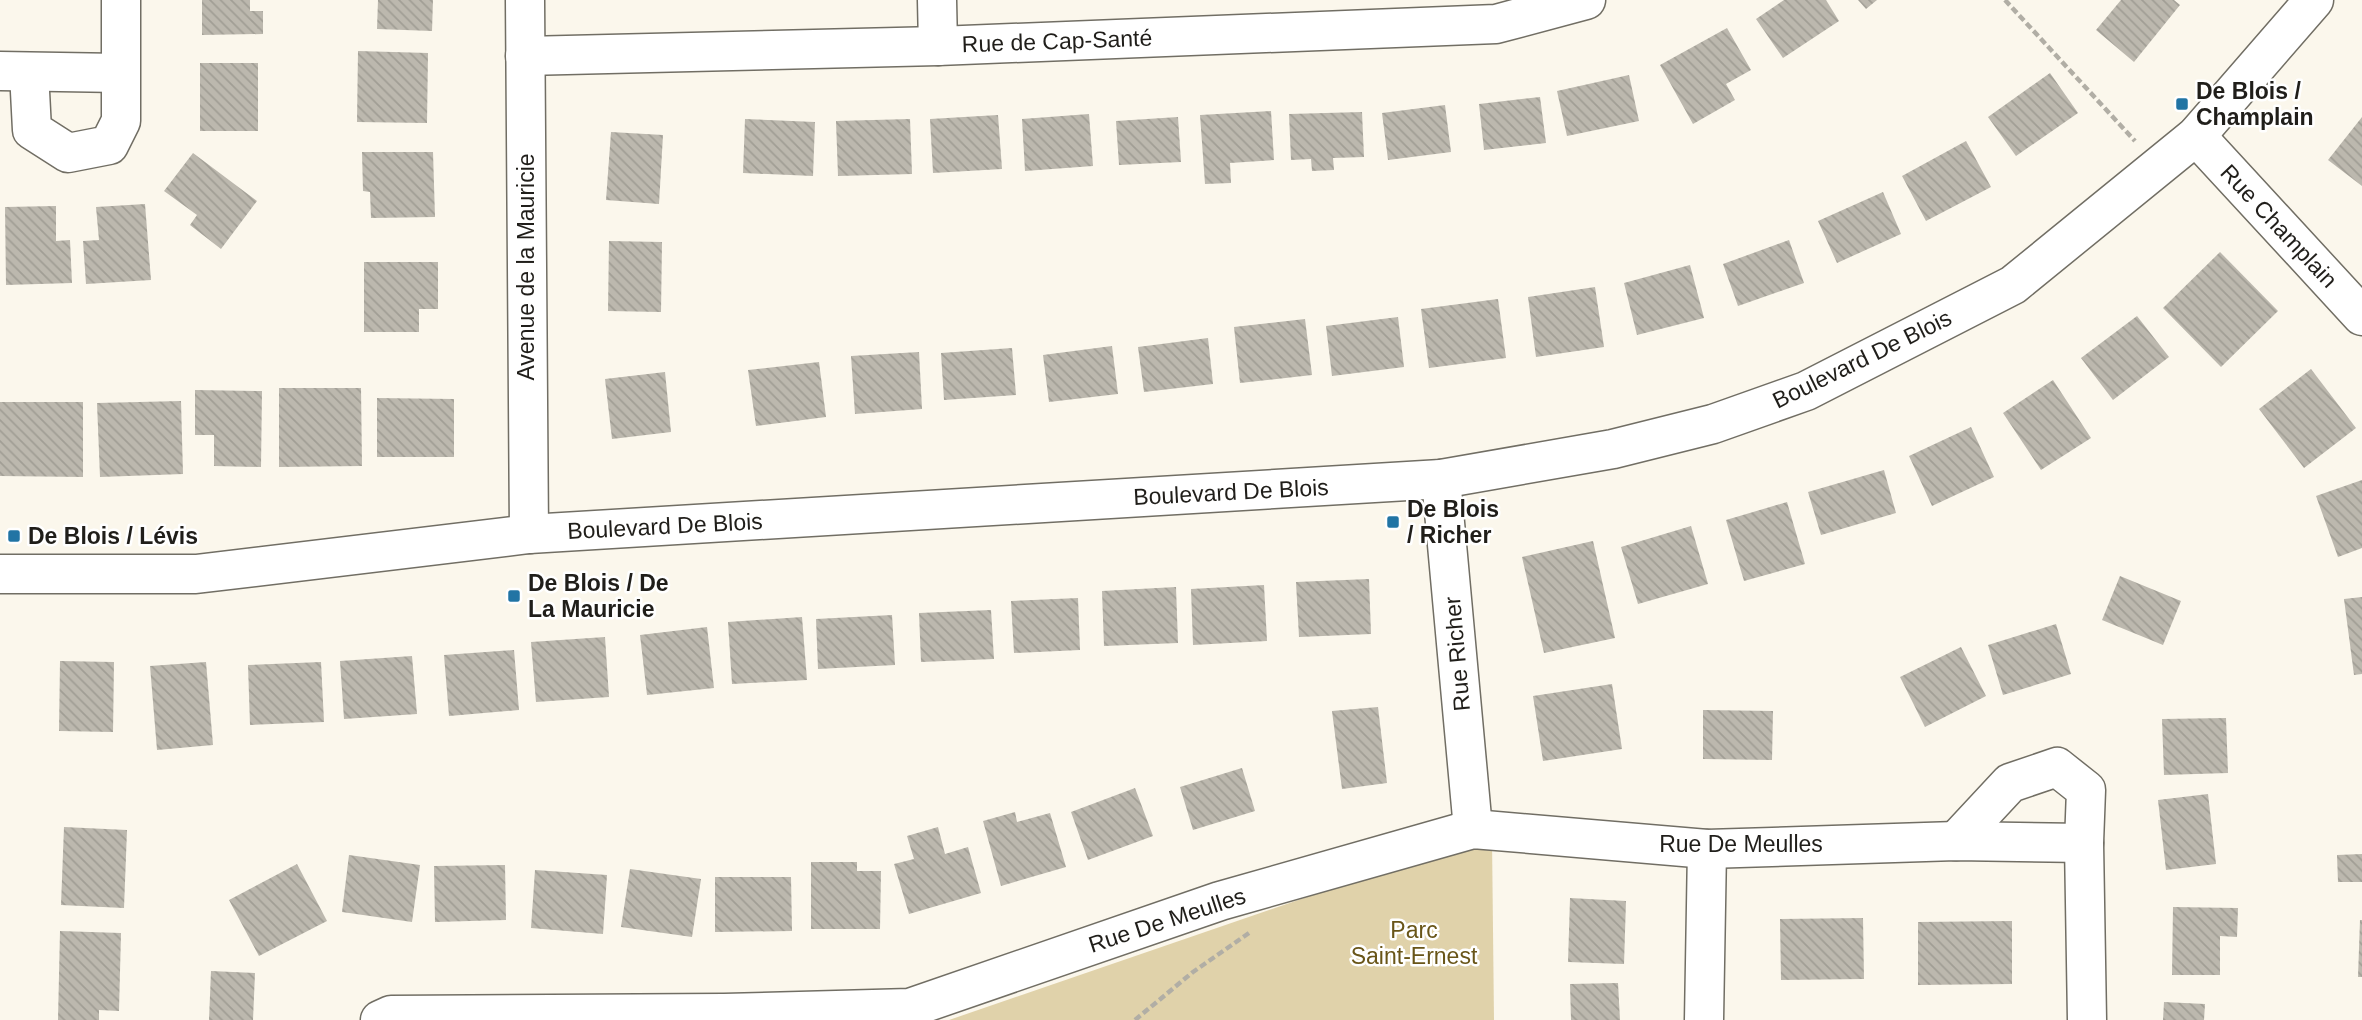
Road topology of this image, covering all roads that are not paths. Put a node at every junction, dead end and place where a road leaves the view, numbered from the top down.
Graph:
1 (121, 0) edge
2 (525, 0) edge
3 (937, 0) edge
4 (1586, 0) edge
5 (2314, 0) edge
6 (938, 46) junction
7 (525, 56) junction
8 (15, 71) edge
9 (120, 72) junction
10 (2196, 136) junction
11 (2362, 316) edge
12 (1441, 479) junction
13 (528, 534) junction
14 (0, 574) edge
15 (1474, 829) junction
16 (1956, 841) junction
17 (2084, 843) junction
18 (1707, 849) junction
19 (724, 1017) edge
20 (380, 1020) edge
21 (1704, 1020) edge
22 (2087, 1020) edge

1 - 9 street
2 - 7 street, Avenue de la Mauricie
3 - 6 street
4 - 6 street, Rue de Cap-Santé
5 - 10 street, Boulevard De Blois
6 - 7 street, Rue de Cap-Santé
7 - 13 street, Avenue de la Mauricie
8 - 9 street
8 - 9 street
10 - 11 street, Rue Champlain
10 - 12 street, Boulevard De Blois
12 - 13 street, Boulevard De Blois
12 - 15 street, Rue Richer
13 - 14 street, Boulevard De Blois
15 - 18 street, Rue De Meulles
15 - 19 street, Rue De Meulles
16 - 17 street, Rue De Meulles
16 - 17 street
16 - 18 street, Rue De Meulles
17 - 22 street
18 - 21 street
19 - 20 street, Rue De Meulles

